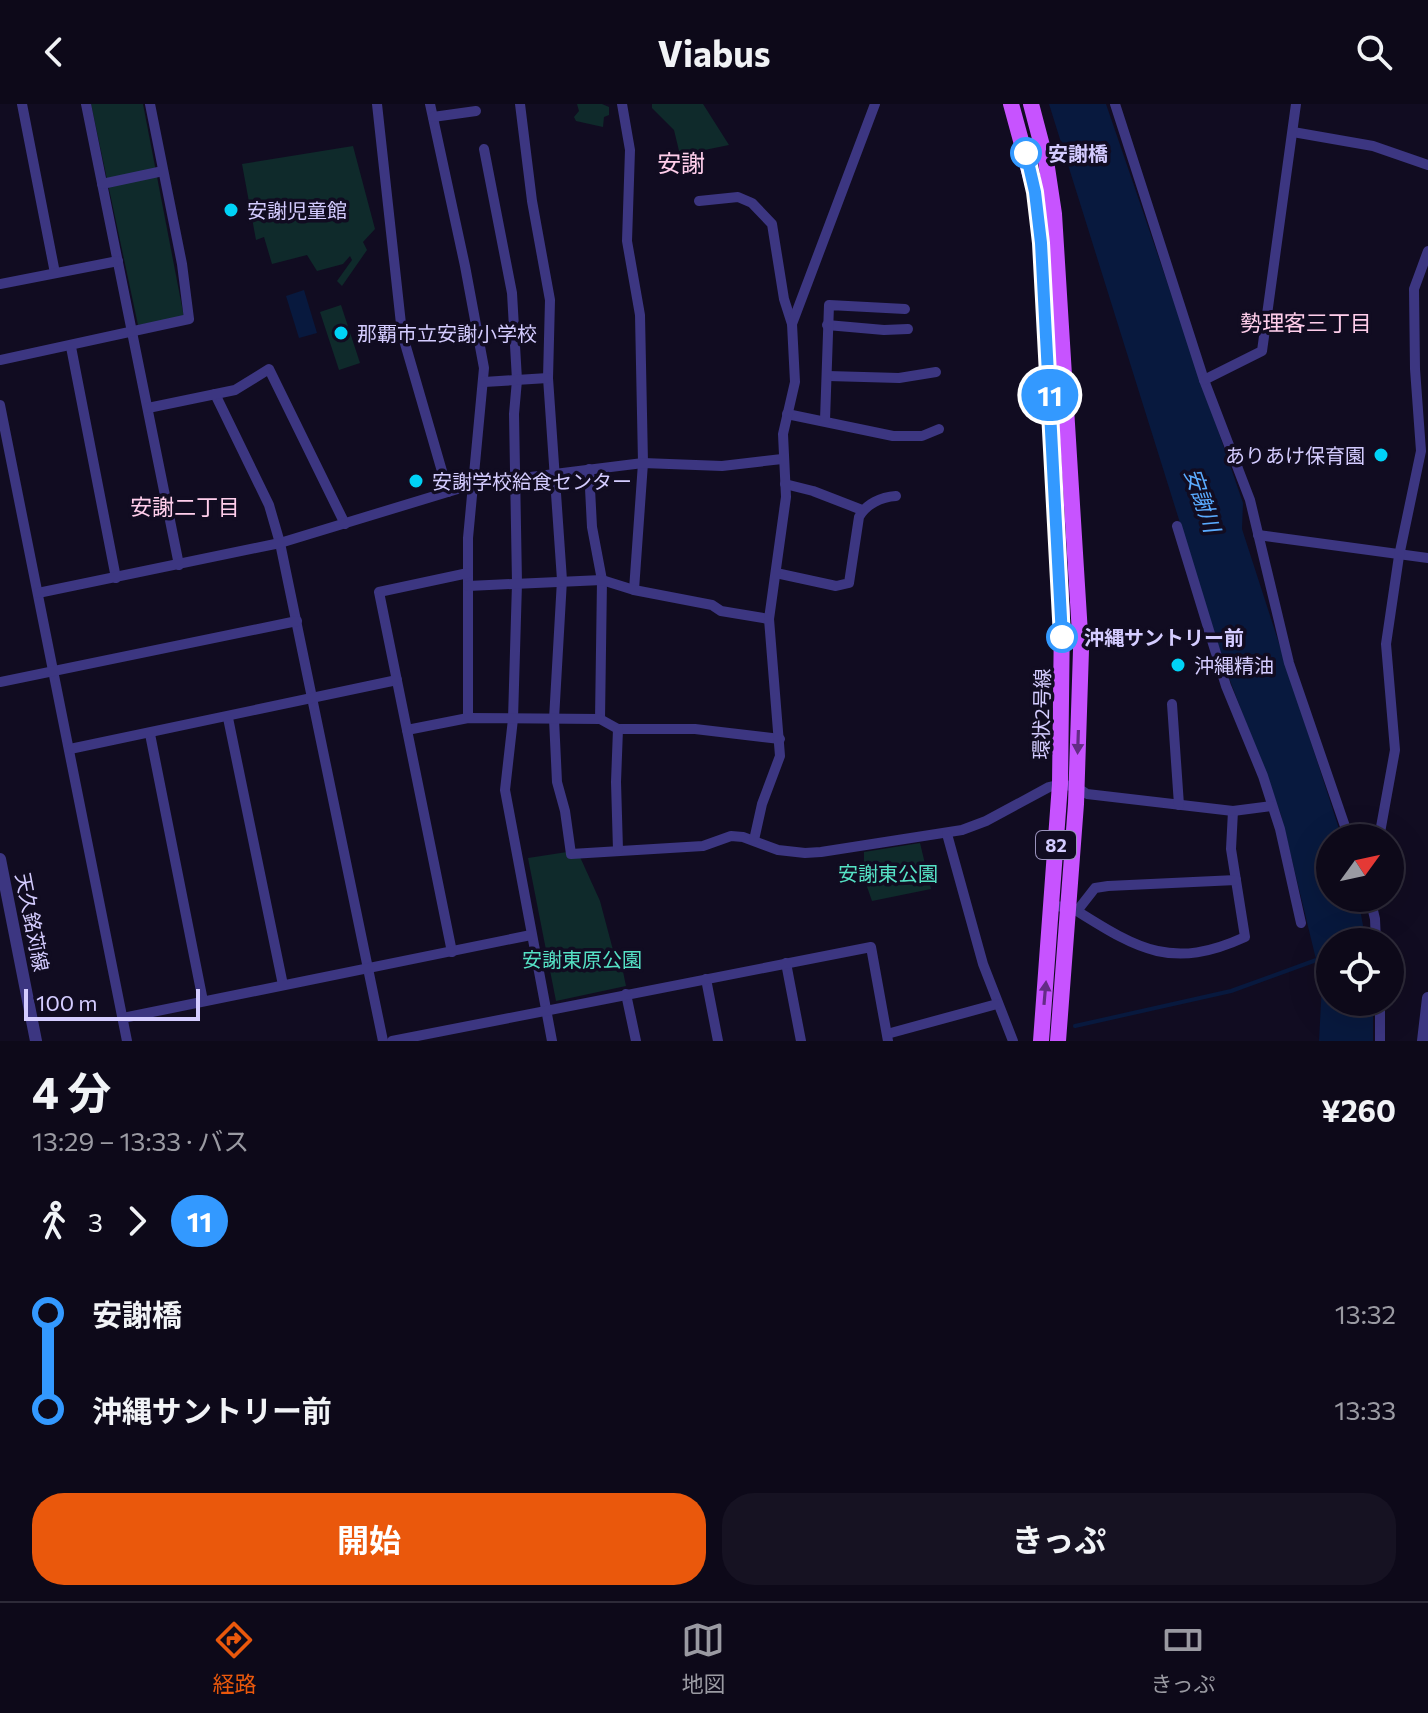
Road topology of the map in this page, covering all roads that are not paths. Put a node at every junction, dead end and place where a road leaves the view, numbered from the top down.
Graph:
1 (22, 104) edge
2 (86, 104) edge
3 (150, 104) edge
4 (377, 104) edge
5 (430, 104) edge
6 (520, 104) edge
7 (622, 104) edge
8 (875, 104) edge
9 (1011, 104) edge
10 (1031, 104) edge
11 (1115, 104) edge
12 (1296, 104) edge
13 (476, 111) dead end
14 (433, 117) junction
15 (1293, 132) junction
16 (484, 149) dead end
17 (1428, 165) edge
18 (163, 171) junction
19 (102, 184) junction
20 (699, 201) dead end
21 (1428, 251) edge
22 (118, 261) junction
23 (55, 273) junction
24 (0, 284) edge
25 (905, 309) dead end
26 (792, 324) junction
27 (827, 325) junction
28 (908, 329) dead end
29 (133, 333) junction
30 (71, 347) junction
31 (0, 360) edge
32 (936, 372) dead end
33 (828, 376) junction
34 (548, 378) junction
35 (517, 380) junction
36 (1204, 380) junction
37 (484, 382) junction
38 (215, 394) junction
39 (0, 405) edge
40 (148, 408) junction
41 (787, 414) junction
42 (825, 420) junction
43 (939, 429) dead end
44 (782, 459) junction
45 (643, 463) junction
46 (589, 469) junction
47 (554, 473) junction
48 (516, 477) junction
49 (474, 484) junction
50 (785, 484) junction
51 (448, 492) junction
52 (896, 496) dead end
53 (862, 510) junction
54 (345, 524) junction
55 (1177, 526) dead end
56 (1258, 535) junction
57 (280, 543) junction
58 (1399, 556) junction
59 (1428, 558) edge
60 (179, 565) junction
61 (468, 573) junction
62 (776, 573) junction
63 (116, 578) junction
64 (562, 580) junction
65 (602, 580) junction
66 (517, 583) junction
67 (468, 586) junction
68 (634, 590) junction
69 (38, 593) junction
70 (769, 619) junction
71 (297, 621) junction
72 (53, 671) junction
73 (397, 680) junction
74 (0, 682) edge
75 (313, 700) junction
76 (1172, 704) dead end
77 (228, 718) junction
78 (468, 718) junction
79 (513, 719) junction
80 (554, 719) junction
81 (600, 719) junction
82 (618, 729) junction
83 (407, 730) junction
84 (150, 734) junction
85 (780, 739) junction
86 (70, 749) junction
87 (1068, 786) junction
88 (1179, 805) junction
89 (1272, 806) junction
90 (1233, 811) junction
91 (1344, 824) edge
92 (1382, 824) edge
93 (947, 834) junction
94 (754, 840) junction
95 (618, 850) junction
96 (0, 859) edge
97 (1236, 880) junction
98 (1066, 908) junction
99 (1301, 923) dead end
100 (531, 935) junction
101 (452, 952) junction
102 (786, 963) junction
103 (367, 968) junction
104 (706, 979) junction
105 (283, 985) junction
106 (626, 994) junction
107 (1428, 998) edge
108 (203, 1001) junction
109 (997, 1004) junction
110 (546, 1010) junction
111 (1381, 1016) edge
112 (123, 1018) junction
113 (888, 1038) edge
114 (36, 1041) edge
115 (127, 1041) edge
116 (383, 1041) edge
117 (392, 1041) edge
118 (552, 1041) edge
119 (636, 1041) edge
120 (718, 1041) edge
121 (801, 1041) edge
122 (1013, 1041) edge
123 (1041, 1041) edge
124 (1058, 1041) edge
125 (1380, 1041) edge
126 (1423, 1041) edge

1 - 23 street
2 - 19 street
3 - 18 street
4 - 51 street
5 - 14 street
6 - 34 street
7 - 45 street
8 - 26 street
9 - 87 main road, 環状2号線 / 82
10 -> 87 main road, 環状2号線 / 82
11 - 36 street
12 - 15 street
13 - 14 street
14 - 37 street
15 - 17 street
15 - 36 street
16 - 35 street
18 - 19 street
18 - 29 street
19 - 22 street
20 - 26 street
21 - 58 street
22 - 23 street
22 - 29 street
23 - 24 street
25 - 27 street
26 - 41 street
27 - 28 street
27 - 33 street
29 - 30 street
29 - 40 street
30 - 31 street
30 - 63 street
32 - 33 street
33 - 42 street
34 - 35 street
34 - 47 street
35 - 37 street
35 - 48 street
36 - 56 street
37 - 49 street
38 - 40 street
38 - 54 street
38 - 57 street
39 - 69 street
40 - 60 street
41 - 42 street
41 - 44 street
42 - 43 street
44 - 45 street
44 - 50 street
45 - 46 street
45 - 68 street
46 - 47 street
46 - 65 street
47 - 48 street
47 - 64 street
48 - 49 street
48 - 66 street
49 - 51 street
49 - 61 street
50 - 53 street
50 - 62 street
51 - 54 street
52 - 53 street
53 - 62 street
54 - 57 street
55 - 89 street
56 - 58 street
56 - 91 street
57 - 60 street
57 - 71 street
58 - 59 street
58 - 92 street
60 - 63 street
61 - 67 street
61 - 73 street
62 - 70 street
63 - 69 street
64 - 65 street
64 - 66 street
64 - 80 street
65 - 68 street
65 - 81 street
66 - 67 street
66 - 79 street
67 - 78 street
68 - 70 street
69 - 72 street
70 - 85 street
71 - 72 street
71 - 75 street
72 - 74 street
72 - 86 street
73 - 75 street
73 - 83 street
75 - 77 street
75 - 103 street
76 - 88 street
77 - 84 street
77 - 105 street
78 - 79 street
78 - 83 street
79 - 80 street
79 - 100 street
80 - 81 street
80 - 95 street
81 - 82 street
82 - 85 street
82 - 95 street
83 - 101 street
84 - 86 street
84 - 108 street
85 - 94 street
86 - 112 street
87 - 88 street
87 - 93 street
87 - 98 main road, 環状2号線 / 82
88 - 90 street
89 - 90 street
89 - 99 street
90 - 97 street
93 - 94 street
93 - 109 street
94 - 95 street
96 - 114 street, 天久銘苅線
97 - 98 street
97 - 98 street
123 -> 98 main road, 環状2号線 / 82
98 - 124 main road, 環状2号線 / 82
100 - 101 street
100 - 110 street
101 - 103 street
102 - 104 street
102 - 113 street
102 - 121 street
103 - 105 street
103 - 116 street
104 - 106 street
104 - 120 street
105 - 108 street
106 - 110 street
106 - 119 street
107 - 126 street
108 - 112 street
109 - 113 street
109 - 122 street
110 - 117 street
110 - 118 street
111 - 125 street
112 - 115 street

